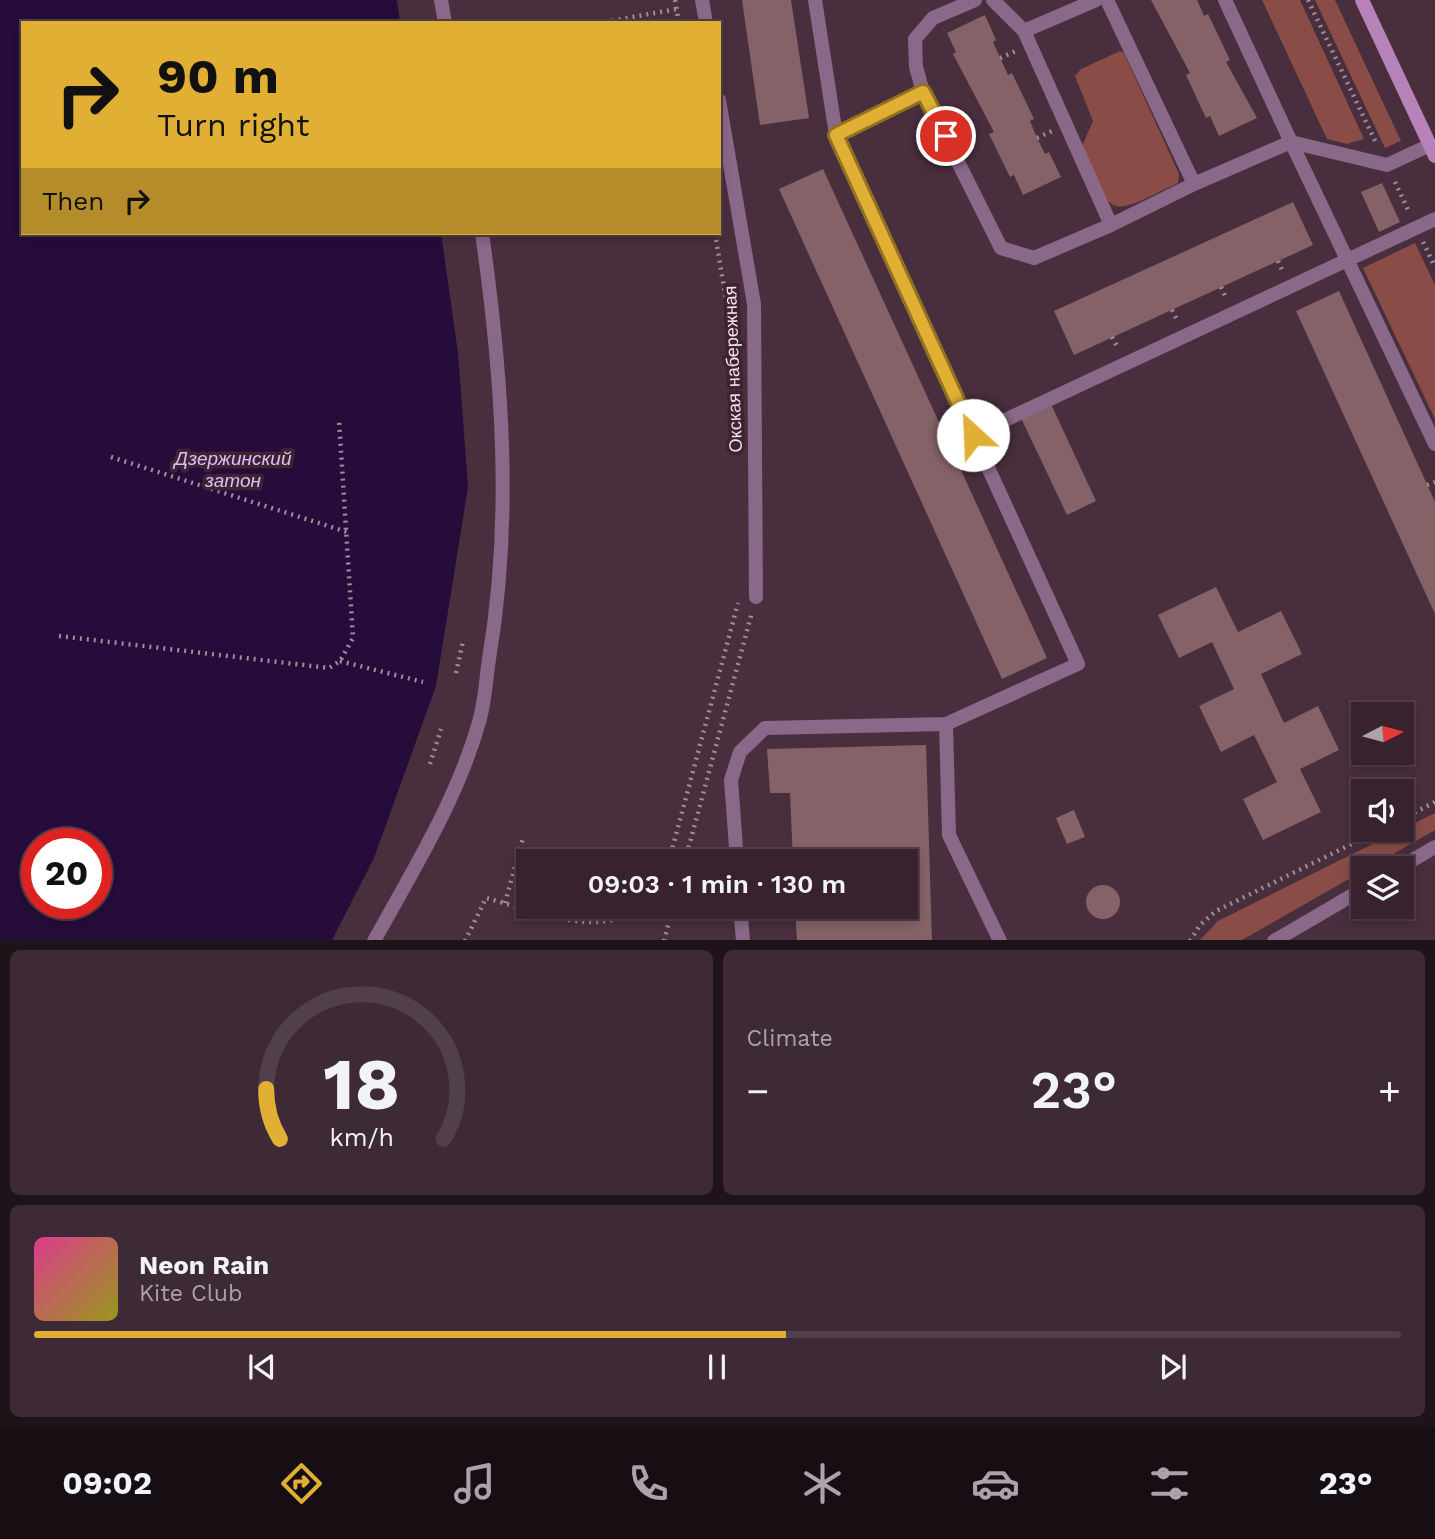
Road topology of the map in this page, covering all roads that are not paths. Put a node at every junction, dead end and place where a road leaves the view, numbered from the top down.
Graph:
1 (440, 0) edge
2 (702, 0) edge
3 (815, 0) edge
4 (975, 0) edge
5 (993, 0) edge
6 (1096, 0) edge
7 (1107, 0) edge
8 (1225, 0) edge
9 (1362, 0) edge
10 (445, 21) edge
11 (706, 21) edge
12 (1024, 31) junction
13 (923, 92) junction
14 (721, 112) edge
15 (836, 135) junction
16 (1291, 142) junction
17 (1432, 150) edge
18 (1194, 184) junction
19 (1435, 219) edge
20 (1111, 225) junction
21 (482, 235) edge
22 (1349, 262) junction
23 (973, 435) junction
24 (1435, 444) edge
25 (756, 597) road end
26 (946, 724) junction
27 (1435, 847) edge
28 (736, 849) edge
29 (1414, 859) edge
30 (1351, 896) edge
31 (741, 919) edge
32 (374, 940) edge
33 (743, 940) edge
34 (1000, 940) edge
35 (1274, 940) edge

1 - 10 street
2 - 11 street
3 - 15 street
4 - 13 street
5 - 12 street
6 - 12 street
7 - 18 street
8 - 16 street
9 - 17 street
12 - 20 street
13 - 15 street
13 - 20 street
14 - 25 street, Окская набережная
15 - 23 street
16 - 17 street
16 - 18 street
16 - 22 street
18 - 20 street
19 - 22 street
21 - 32 street
22 - 23 street
22 - 24 street
23 - 26 street
26 - 28 street
26 - 34 street
27 - 29 street
30 - 35 street
31 - 33 street

